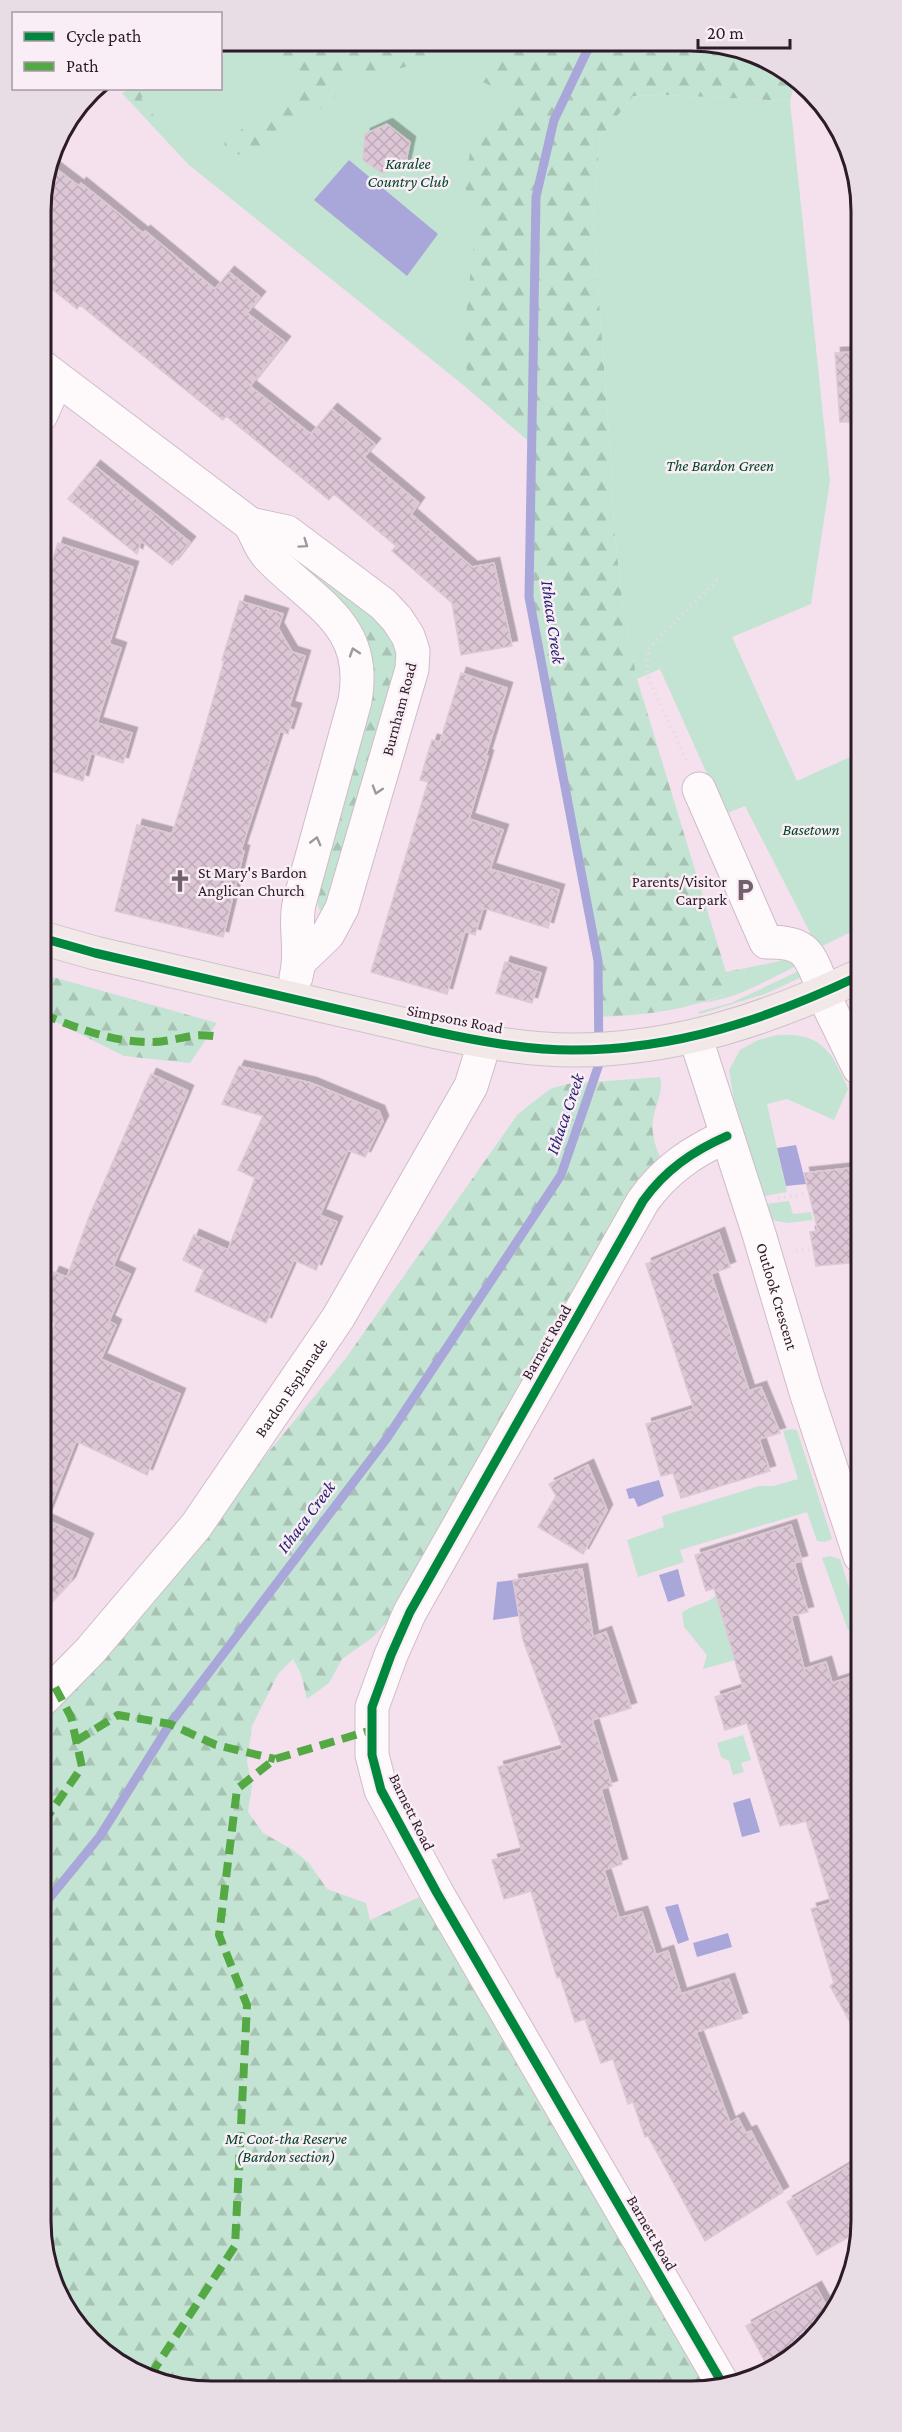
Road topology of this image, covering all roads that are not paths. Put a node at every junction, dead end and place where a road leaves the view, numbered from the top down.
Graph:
1 (51, 374) edge
2 (250, 524) junction
3 (699, 789) road end
4 (51, 941) edge
5 (300, 960) junction
6 (851, 980) edge
7 (824, 993) junction
8 (290, 998) junction
9 (695, 1036) junction
10 (485, 1041) junction
11 (851, 1049) edge
12 (727, 1136) junction
13 (851, 1528) edge
14 (51, 1691) edge
15 (719, 2378) edge

1 - 2 street, Burnham Road
5 -> 2 street, Burnham Road
2 -> 5 street, Burnham Road
3 - 7 street
4 - 8 main road, Simpsons Road
5 - 8 street, Burnham Road
6 - 7 main road, Simpsons Road
7 - 9 main road, Simpsons Road
7 - 11 street
8 - 10 main road, Simpsons Road
9 - 10 main road, Simpsons Road
9 - 12 street, Outlook Crescent
10 - 14 street, Bardon Esplanade
12 - 13 street, Outlook Crescent
12 - 15 street, Barnett Road

